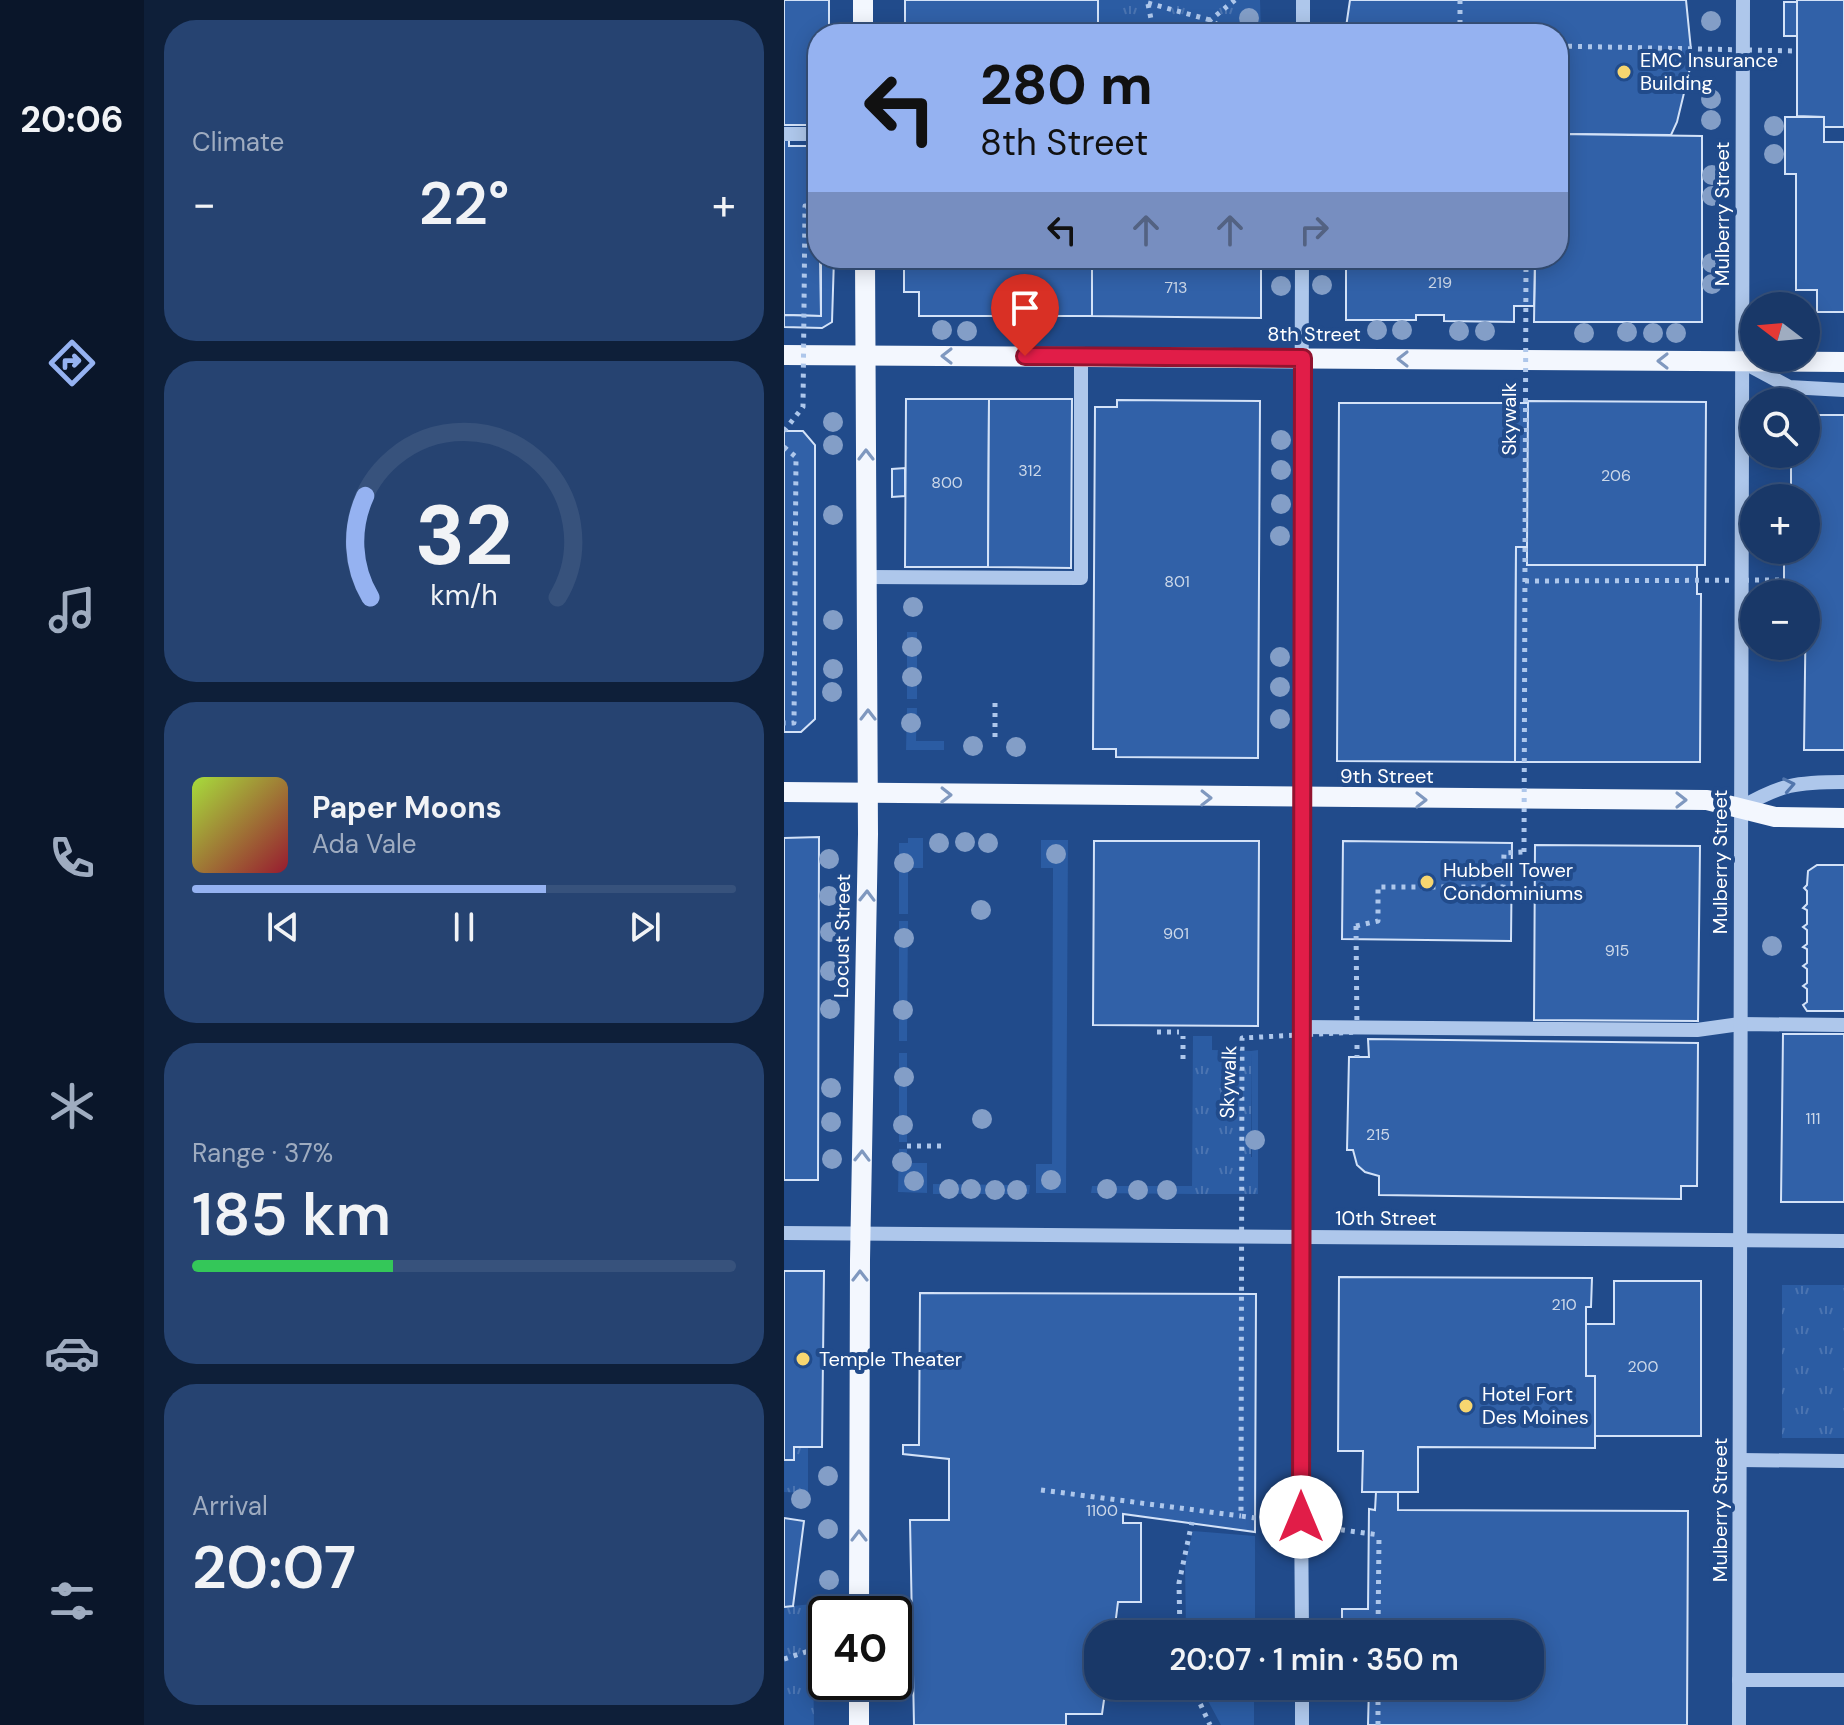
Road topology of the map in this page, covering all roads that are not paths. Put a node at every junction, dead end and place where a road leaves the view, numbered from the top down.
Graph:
1 (863, 0) edge
2 (1303, 0) edge
3 (1743, 0) edge
4 (863, 24) edge
5 (1303, 24) edge
6 (784, 134) edge
7 (808, 134) edge
8 (865, 268) edge
9 (1302, 268) edge
10 (1741, 292) edge
11 (784, 355) edge
12 (866, 355) junction
13 (1081, 357) junction
14 (1303, 358) junction
15 (1740, 361) edge
16 (1820, 362) edge
17 (1844, 362) edge
18 (1741, 372) edge
19 (1761, 372) edge
20 (1844, 390) edge
21 (867, 577) junction
22 (1844, 782) edge
23 (784, 792) edge
24 (868, 793) junction
25 (1301, 799) junction
26 (1740, 808) junction
27 (1844, 818) edge
28 (1740, 1024) junction
29 (1844, 1025) edge
30 (1300, 1027) junction
31 (784, 1233) edge
32 (861, 1234) junction
33 (1299, 1237) junction
34 (1740, 1240) junction
35 (1844, 1241) edge
36 (1740, 1460) junction
37 (1844, 1461) edge
38 (859, 1596) edge
39 (1302, 1620) edge
40 (1739, 1680) junction
41 (1844, 1680) edge
42 (859, 1700) edge
43 (1302, 1700) edge
44 (859, 1725) edge
45 (1302, 1725) edge
46 (1739, 1725) edge

1 - 4 main road
2 - 5 street
3 - 10 street, Mulberry Street
6 - 7 street
8 - 12 main road, Locust Street
9 - 14 street
11 - 12 main road, 8th Street
13 -> 12 main road, 8th Street
21 -> 12 main road, Locust Street
13 - 14 main road, 8th Street
13 - 21 street
15 -> 14 main road, 8th Street
14 - 25 street
16 - 17 main road, 8th Street
18 - 26 street, Mulberry Street
19 - 20 street
24 -> 21 main road, Locust Street
26 -> 22 street
23 - 24 main road, 9th Street
24 -> 25 main road, 9th Street
32 -> 24 main road, Locust Street
25 -> 26 main road, 9th Street
25 - 30 street
26 - 27 main road, 9th Street
26 - 28 street, Mulberry Street
28 - 29 street
28 - 30 street
28 - 34 street, Mulberry Street
30 - 33 street
31 - 32 street, 10th Street
32 - 33 street, 10th Street
38 -> 32 main road, Locust Street
33 - 34 street, 10th Street
33 - 39 street
34 - 35 street, 10th Street
34 - 36 street, Mulberry Street
36 - 37 street
36 - 40 street, Mulberry Street
40 - 41 street
40 - 46 street, Mulberry Street
42 - 44 main road
43 - 45 street

